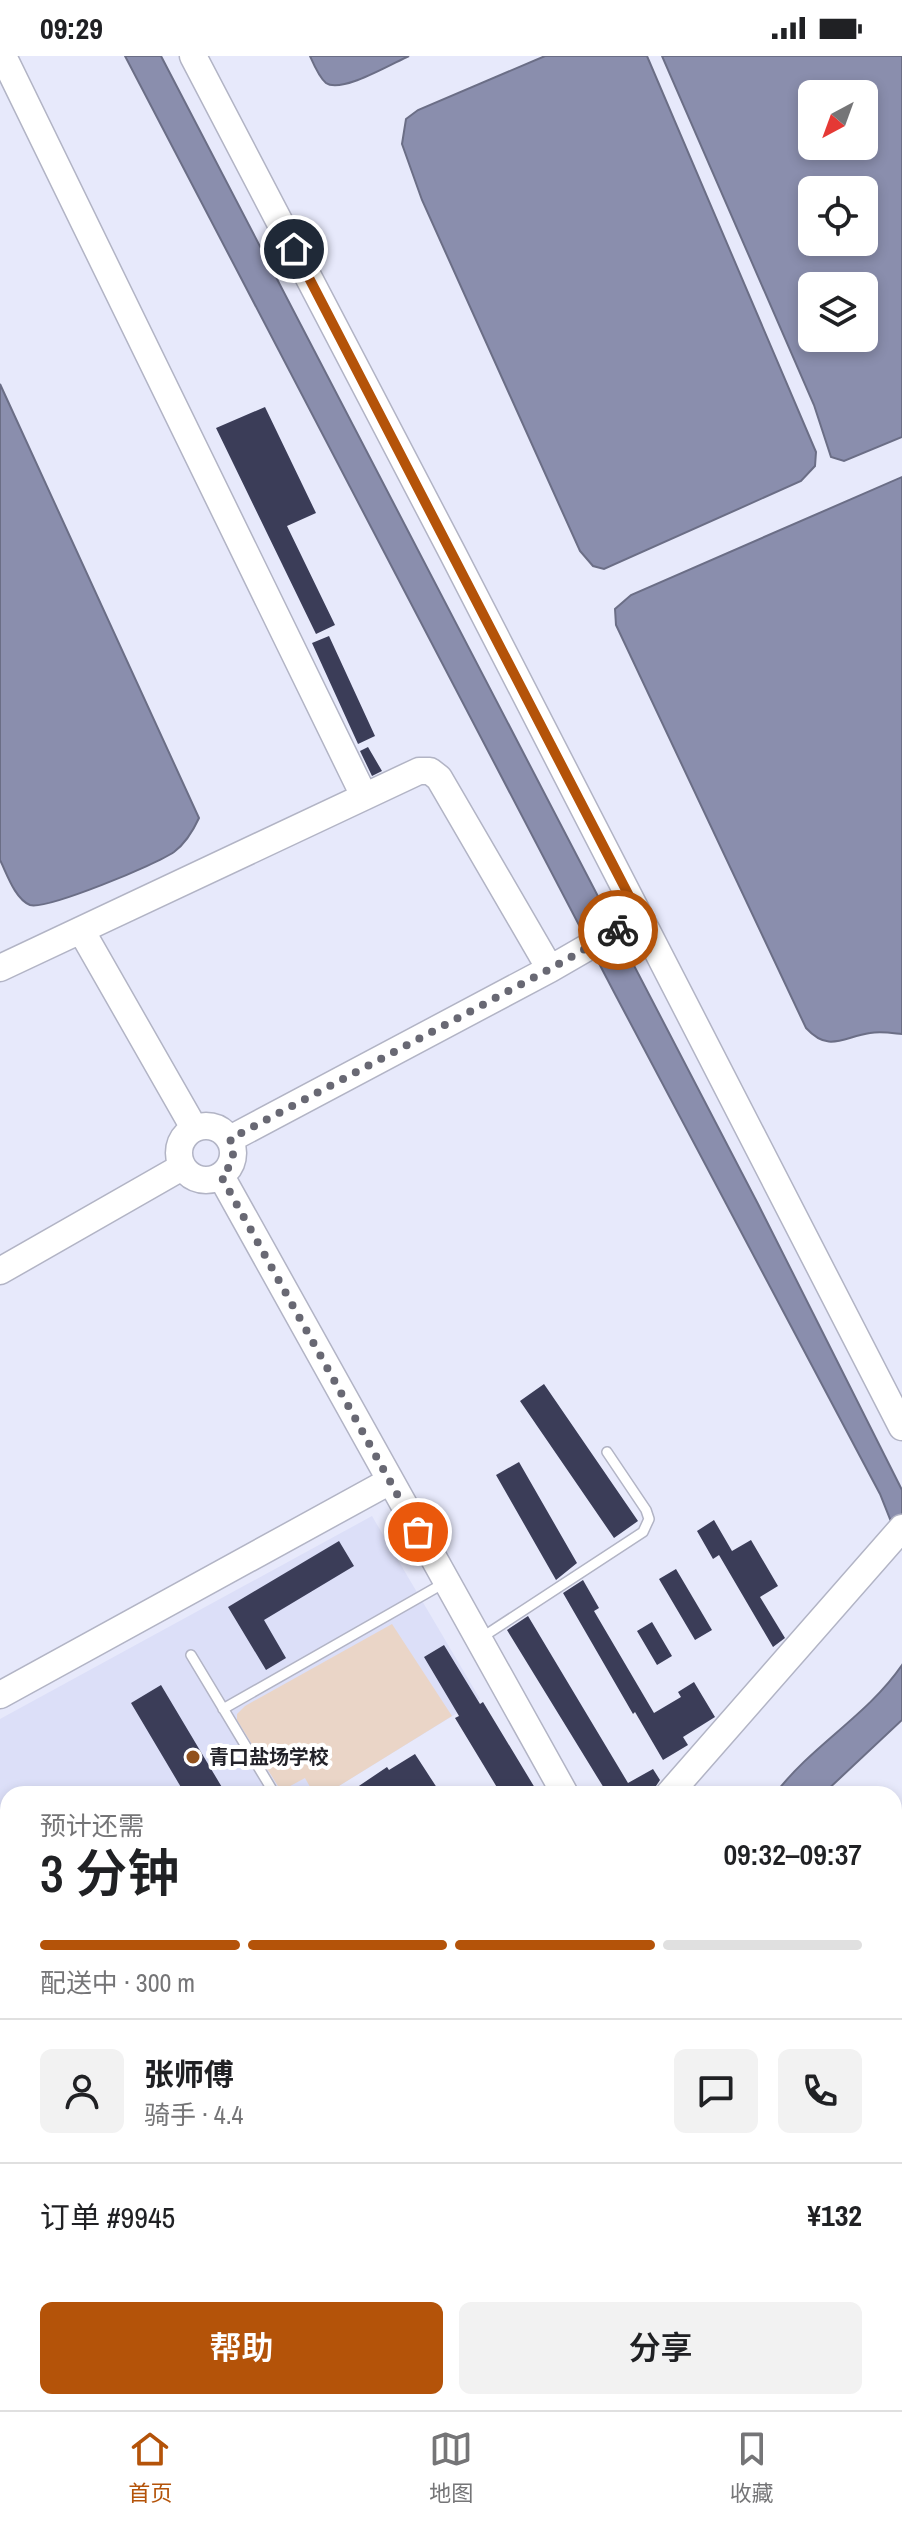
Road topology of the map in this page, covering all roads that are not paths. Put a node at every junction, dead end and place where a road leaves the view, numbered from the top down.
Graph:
1 (3, 56) edge
2 (193, 56) edge
3 (364, 796) junction
4 (640, 917) junction
5 (81, 930) junction
6 (0, 968) edge
7 (550, 969) junction
8 (194, 1128) junction
9 (230, 1139) junction
10 (182, 1167) junction
11 (221, 1176) junction
12 (0, 1271) edge
13 (902, 1427) edge
14 (607, 1452) dead end
15 (390, 1481) junction
16 (902, 1528) edge
17 (446, 1582) junction
18 (478, 1640) junction
19 (191, 1655) dead end
20 (0, 1695) edge
21 (223, 1709) junction
22 (270, 1786) edge
23 (560, 1786) edge
24 (676, 1786) edge

1 - 3 street
2 - 4 street
3 - 5 street
3 - 7 street
4 - 7 street
4 - 13 street
5 - 6 street
5 - 8 street
7 - 9 street
8 - 9 street
8 - 10 street
9 - 11 street
10 - 11 street
10 - 12 street
11 - 15 street
14 - 18 lane
15 - 17 street
15 - 20 street
16 - 24 street
17 - 18 street
17 - 21 lane
18 - 23 street
19 - 21 lane
21 - 22 lane

